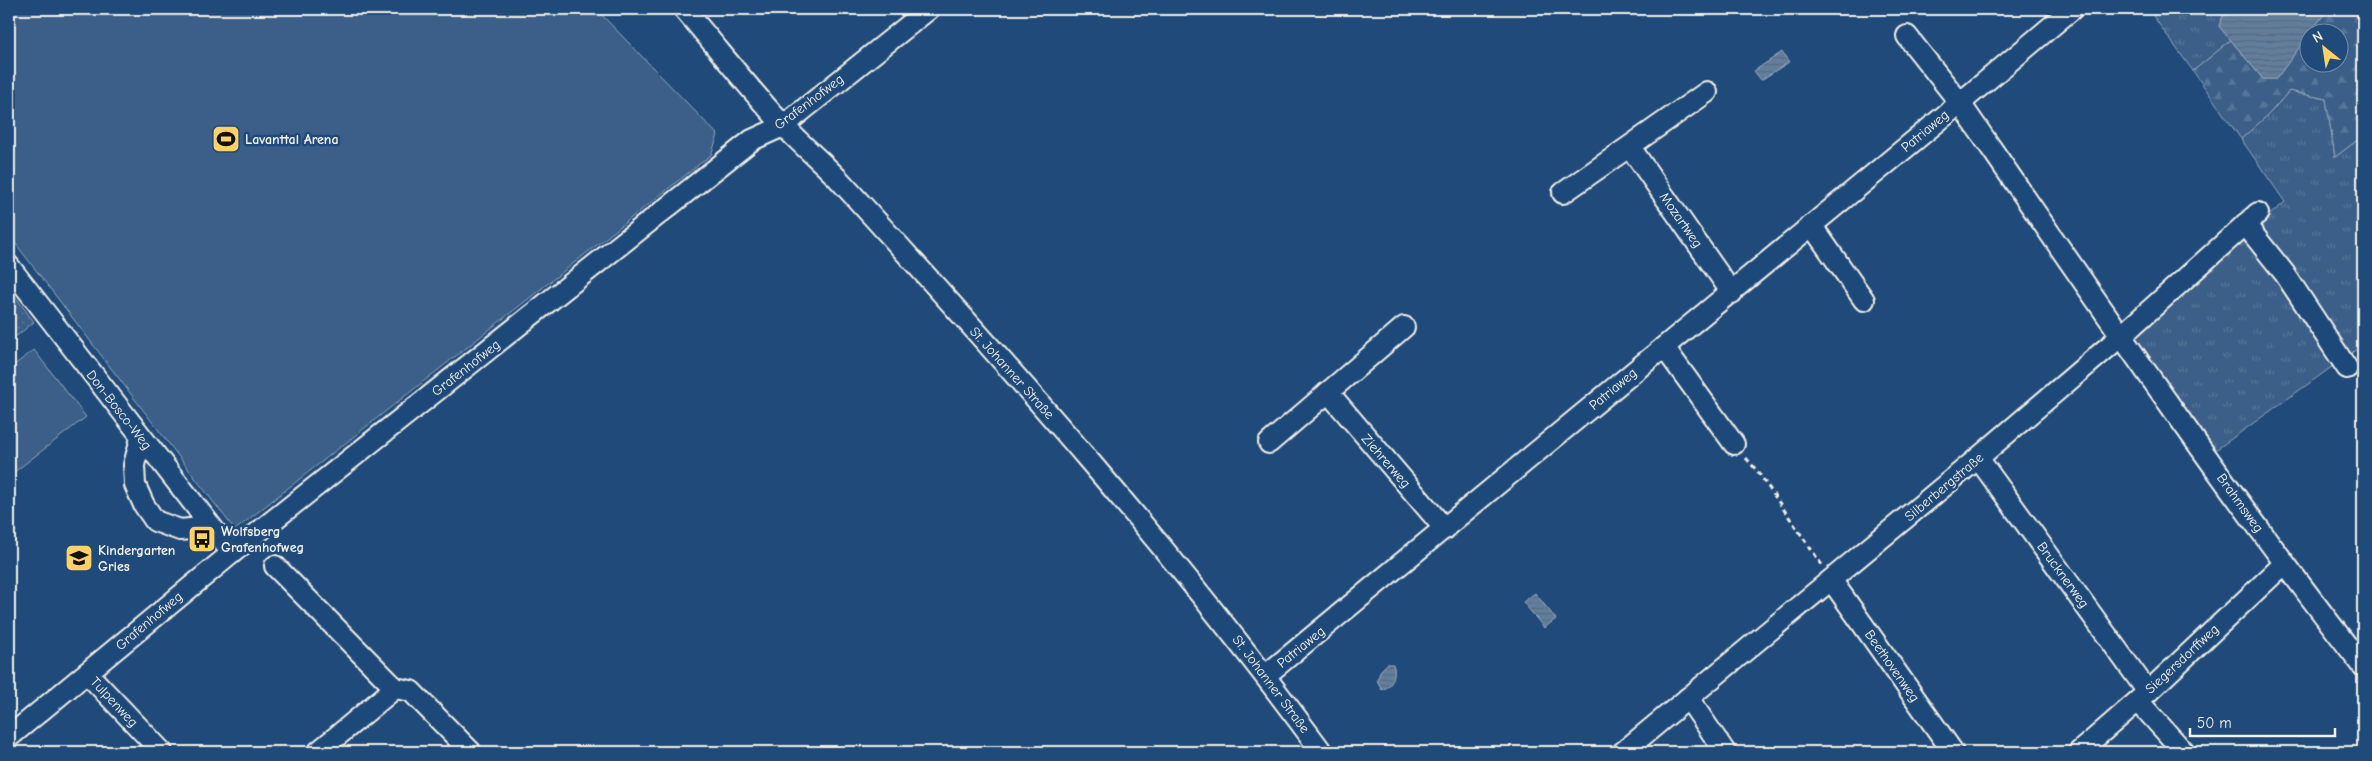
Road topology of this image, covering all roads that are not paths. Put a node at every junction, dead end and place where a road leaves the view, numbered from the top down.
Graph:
1 (684, 9) edge
2 (929, 9) edge
3 (2072, 9) edge
4 (1906, 36) dead end
5 (1706, 92) dead end
6 (1960, 102) junction
7 (783, 126) junction
8 (1630, 147) junction
9 (1564, 194) dead end
10 (1812, 226) junction
11 (9, 266) edge
12 (1732, 293) junction
13 (1864, 300) dead end
14 (1404, 327) dead end
15 (2121, 336) junction
16 (1664, 347) junction
17 (2347, 368) dead end
18 (1328, 392) junction
19 (141, 438) junction
20 (1269, 443) dead end
21 (1734, 444) road end
22 (1978, 458) junction
23 (211, 527) junction
24 (1445, 529) junction
25 (232, 553) junction
26 (2284, 564) junction
27 (275, 566) dead end
28 (1832, 581) junction
29 (2363, 666) edge
30 (87, 673) junction
31 (1266, 676) junction
32 (395, 688) junction
33 (2143, 696) junction
34 (1688, 698) junction
35 (9, 737) edge
36 (162, 752) edge
37 (318, 752) edge
38 (471, 752) edge
39 (1322, 752) edge
40 (1623, 752) edge
41 (1725, 752) edge
42 (1952, 752) edge
43 (2079, 752) edge
44 (2184, 752) edge

1 - 7 street, St. Johanner Straße
2 - 7 street, Grafenhofweg
3 - 6 street, Patriaweg
4 - 6 street
5 - 8 street
6 - 10 street, Patriaweg
6 - 15 street, Patriaweg
7 - 25 street, Grafenhofweg
7 - 31 street, St. Johanner Straße
8 - 9 street
8 - 12 street, Mozartweg
10 - 12 street, Patriaweg
10 - 13 street
11 - 19 street, Don-Bosco-Weg
12 - 16 street, Patriaweg
14 - 18 street
15 - 17 street, Silberbergstraße
15 - 22 street, Silberbergstraße
15 - 26 street, Brahmsweg
16 - 21 street
16 - 24 street, Patriaweg
18 - 20 street
18 - 24 street, Ziehrerweg
19 - 23 street, Don-Bosco-Weg
19 - 23 street
22 - 28 street, Silberbergstraße
22 - 33 street, Brucknerweg
23 - 25 street, Don-Bosco-Weg
24 - 31 street, Patriaweg
25 - 30 street, Grafenhofweg
26 - 29 street, Brahmsweg
26 - 33 street, Siegersdorffweg
27 - 32 street
28 - 34 street, Silberbergstraße
28 - 42 street, Beethovenweg
30 - 35 street, Grafenhofweg
30 - 36 street, Tulpenweg
31 - 39 street, St. Johanner Straße
32 - 37 street
32 - 38 street
33 - 43 street, Siegersdorffweg
33 - 44 street, Brucknerweg
34 - 40 street, Silberbergstraße
34 - 41 street

